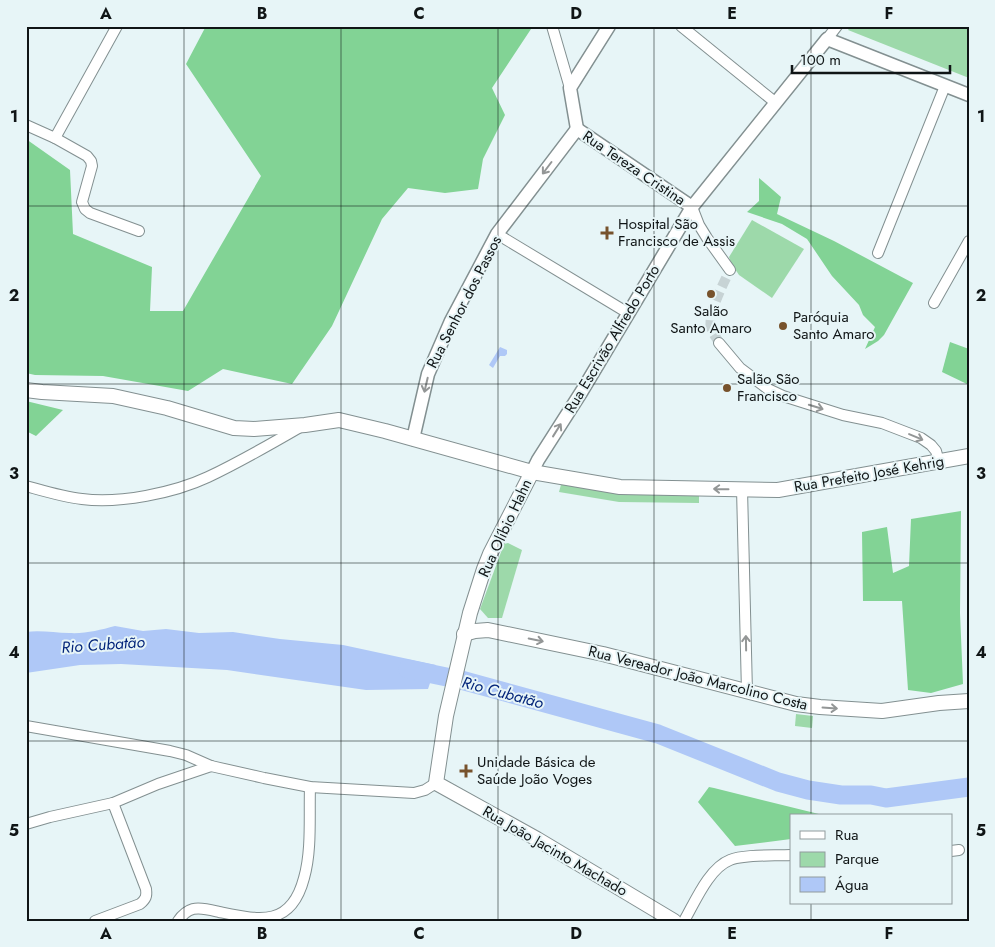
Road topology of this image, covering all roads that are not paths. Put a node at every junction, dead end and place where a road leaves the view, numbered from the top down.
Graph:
1 (117, 26) edge
2 (552, 26) edge
3 (609, 26) edge
4 (681, 26) edge
5 (837, 26) edge
6 (827, 39) junction
7 (945, 86) junction
8 (570, 88) junction
9 (969, 95) edge
10 (776, 103) junction
11 (26, 125) edge
12 (577, 129) junction
13 (55, 138) junction
14 (692, 207) junction
15 (139, 231) dead end
16 (497, 234) junction
17 (969, 242) edge
18 (878, 253) dead end
19 (730, 270) dead end
20 (934, 303) dead end
21 (628, 313) junction
22 (719, 343) tunnel mouth
23 (26, 390) edge
24 (305, 425) junction
25 (413, 439) junction
26 (969, 456) edge
27 (939, 462) junction
28 (532, 472) junction
29 (26, 486) edge
30 (742, 489) junction
31 (470, 613) junction
32 (488, 630) junction
33 (464, 639) junction
34 (747, 692) junction
35 (969, 702) edge
36 (26, 726) edge
37 (211, 766) junction
38 (436, 783) junction
39 (310, 787) junction
40 (113, 803) junction
41 (26, 824) edge
42 (790, 855) edge
43 (95, 921) edge
44 (178, 921) edge
45 (674, 921) edge
46 (684, 921) edge

1 - 13 street
2 - 8 street
3 - 8 street
4 - 10 street
5 - 6 street
6 - 7 street
6 - 10 street, Rua Escrivão Alfredo Porto
7 - 9 street
7 - 18 street
8 - 12 street
10 - 14 street, Rua Escrivão Alfredo Porto
11 - 13 street
12 - 14 street, Rua Tereza Cristina
12 -> 16 street, Rua Senhor dos Passos
13 - 15 street
14 - 19 street
14 - 21 street, Rua Escrivão Alfredo Porto
16 - 21 street
16 -> 25 street, Rua Senhor dos Passos
17 - 20 street
28 -> 21 street, Rua Escrivão Alfredo Porto
22 -> 27 street
23 - 24 main road, Rua Prefeito José Kehrig
24 - 25 main road, Rua Prefeito José Kehrig
24 - 29 street
25 - 28 main road, Rua Prefeito José Kehrig
26 - 27 main road, Rua Prefeito José Kehrig
27 - 30 main road, Rua Prefeito José Kehrig
30 -> 28 main road, Rua Prefeito José Kehrig
28 - 31 main road, Rua Olíbio Hahn
34 -> 30 street
31 - 32 main road
31 - 33 main road, Rua Olíbio Hahn
32 - 33 main road, Rua Vereador João Marcolino Costa
32 -> 34 main road, Rua Vereador João Marcolino Costa
33 - 38 main road, Rua Olíbio Hahn
34 -> 35 main road, Rua Vereador João Marcolino Costa
36 - 37 street
37 - 39 street
37 - 40 street
38 - 39 street
38 - 45 main road, Rua João Jacinto Machado
39 - 44 street
40 - 41 street
40 - 43 street
42 - 46 street

